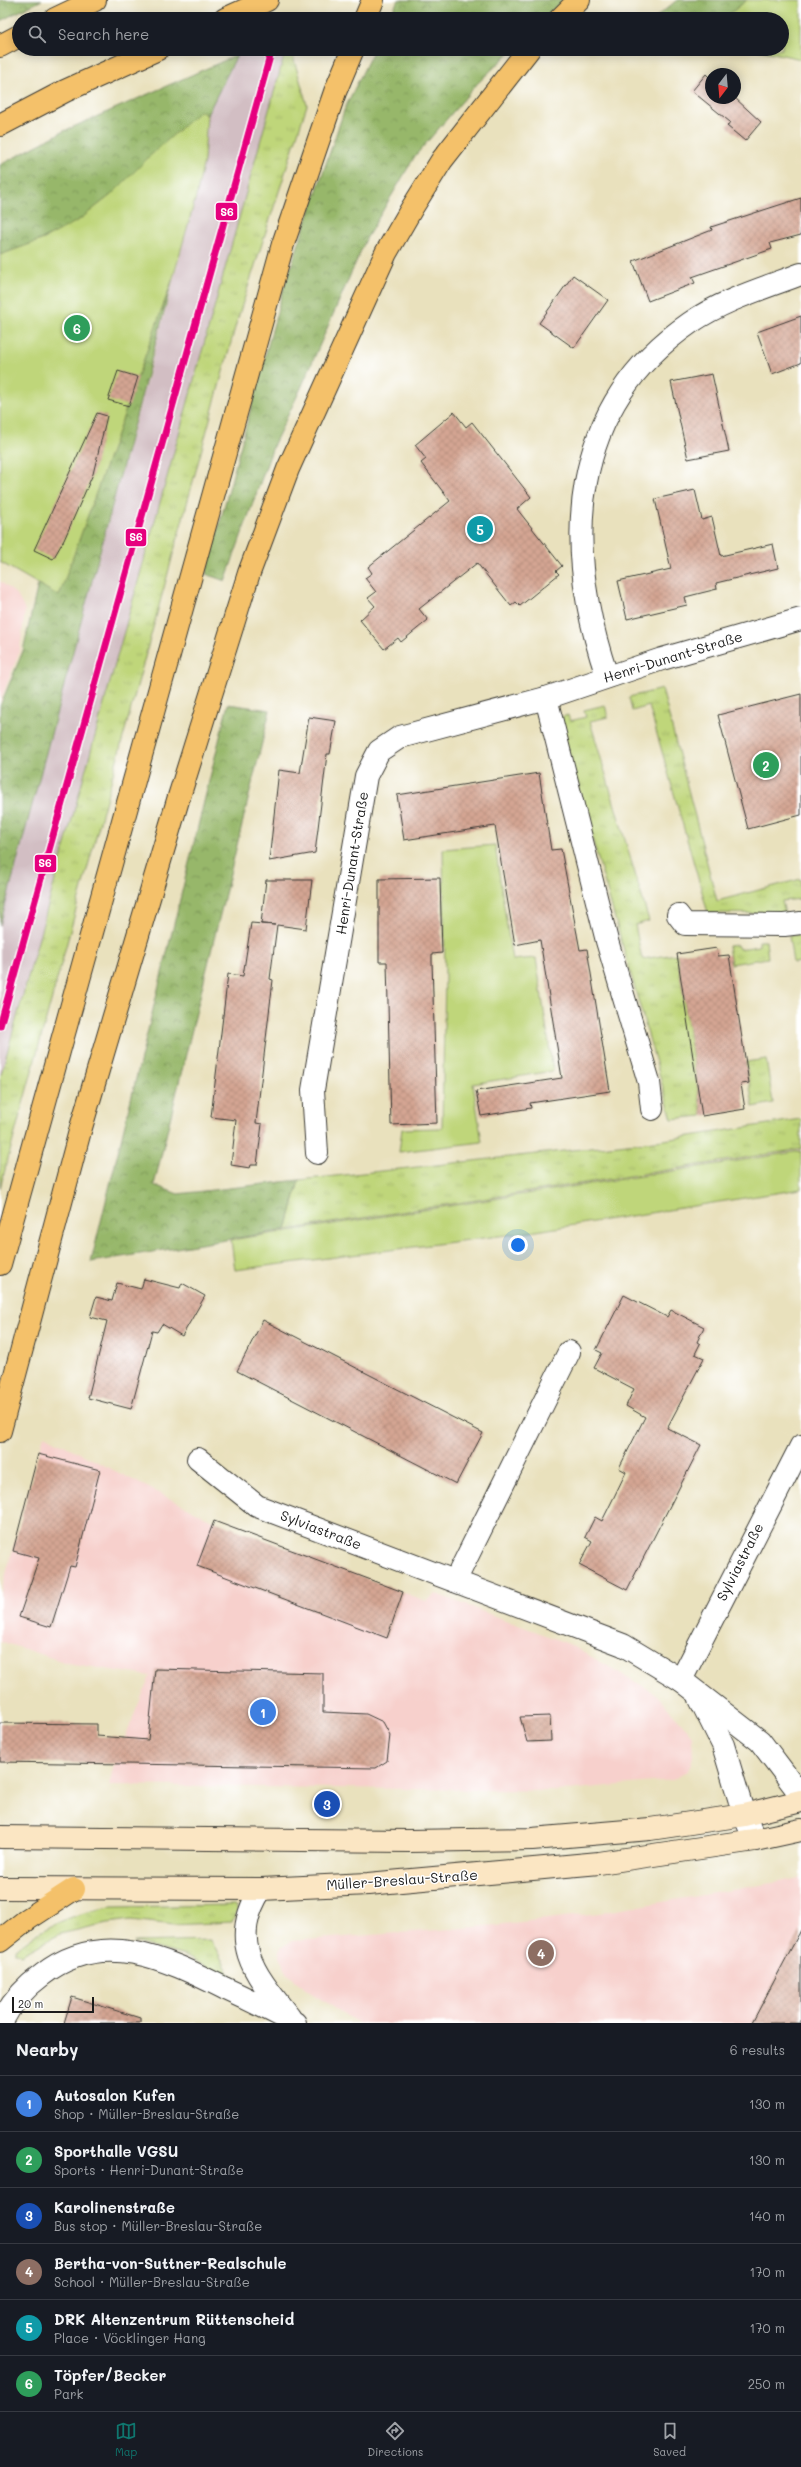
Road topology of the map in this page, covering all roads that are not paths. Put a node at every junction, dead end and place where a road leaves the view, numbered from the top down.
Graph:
1 (95, 0) edge
2 (267, 0) edge
3 (373, 0) edge
4 (579, 0) edge
5 (70, 12) edge
6 (240, 12) edge
7 (368, 12) edge
8 (567, 12) edge
9 (12, 40) edge
10 (0, 46) edge
11 (142, 56) edge
12 (350, 56) edge
13 (523, 56) edge
14 (0, 125) edge
15 (801, 274) edge
16 (801, 619) edge
17 (608, 676) junction
18 (546, 698) junction
19 (678, 915) dead end
20 (801, 922) edge
21 (652, 1109) dead end
22 (317, 1153) dead end
23 (0, 1264) edge
24 (569, 1352) dead end
25 (0, 1431) edge
26 (801, 1446) edge
27 (198, 1459) dead end
28 (455, 1581) junction
29 (681, 1680) junction
30 (698, 1694) junction
31 (801, 1795) edge
32 (801, 1801) edge
33 (744, 1814) junction
34 (801, 1830) edge
35 (0, 1837) edge
36 (755, 1840) junction
37 (0, 1888) edge
38 (74, 1889) junction
39 (261, 1889) junction
40 (0, 1941) edge
41 (1, 2023) edge
42 (294, 2023) edge

1 - 5 main road
2 - 6 main road
3 - 7 main road
4 - 8 main road
9 - 10 main road
11 - 14 main road
12 - 23 main road
13 - 25 main road
15 - 17 street
16 - 17 street, Henri-Dunant-Straße
17 - 18 street, Henri-Dunant-Straße
18 - 21 street
18 - 22 street, Henri-Dunant-Straße
19 - 20 street
24 - 28 street
26 - 29 street, Sylviastraße
27 - 28 street, Sylviastraße
28 - 29 street, Sylviastraße
29 - 30 street, Sylviastraße
30 - 31 street, Sylviastraße
30 - 33 street, Sylviastraße
32 - 33 main road
33 - 35 main road
33 - 36 street, Sylviastraße
34 - 36 main road, Müller-Breslau-Straße
36 - 39 main road, Müller-Breslau-Straße
37 - 38 main road, Müller-Breslau-Straße
38 - 39 main road, Müller-Breslau-Straße
38 - 40 main road
39 - 42 street
41 - 42 street

